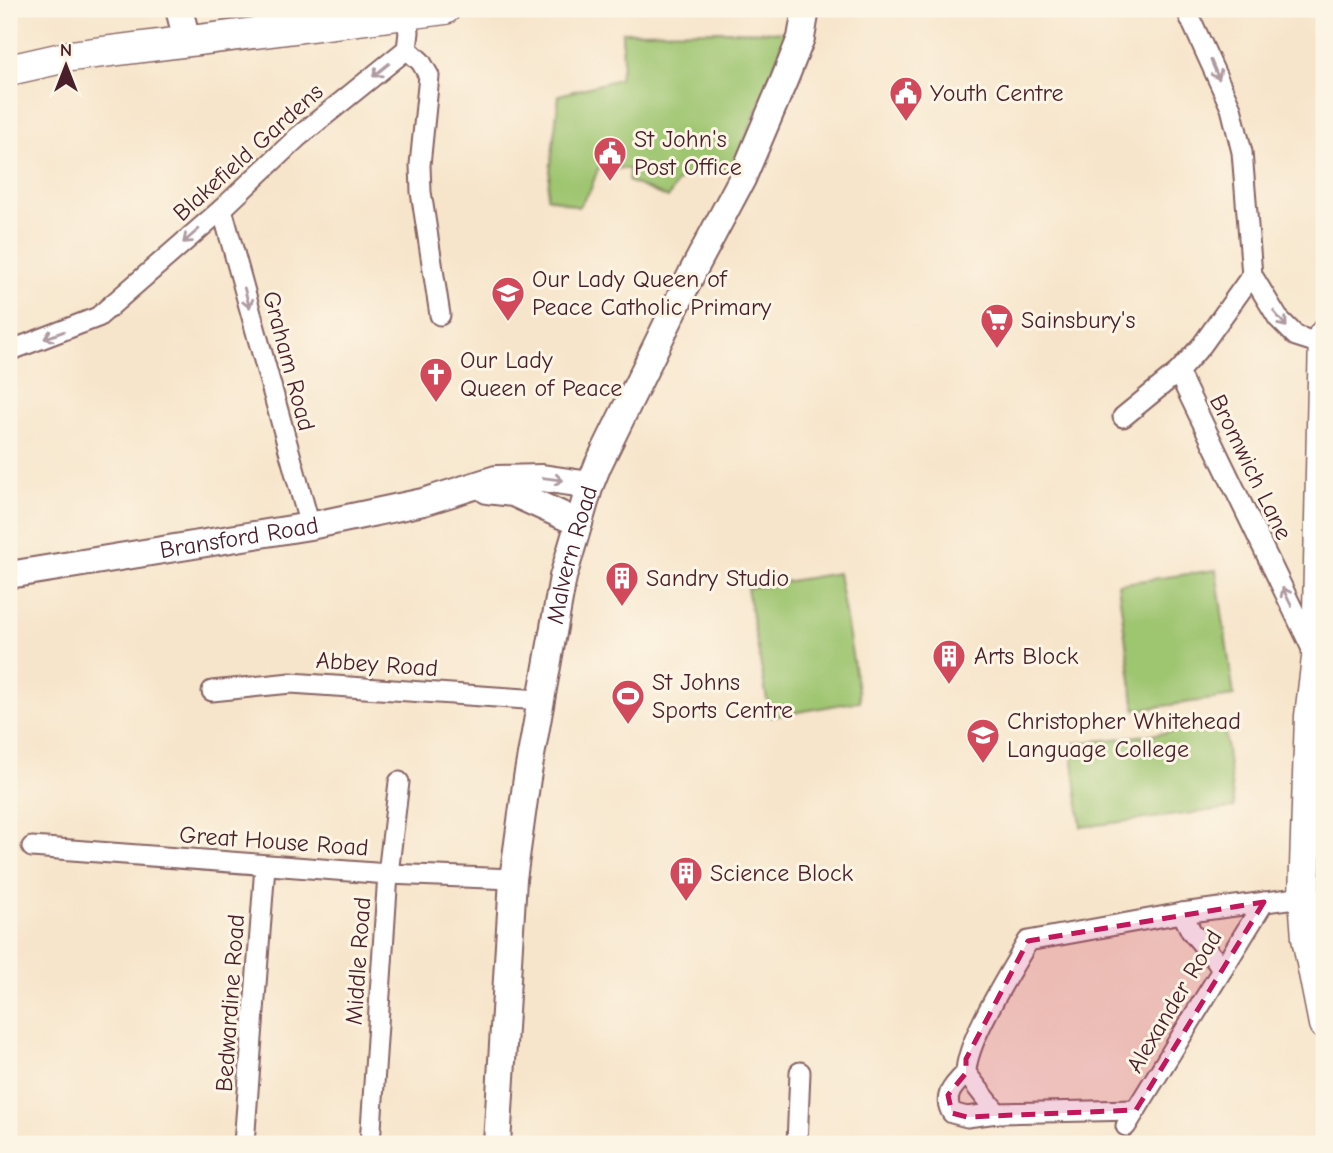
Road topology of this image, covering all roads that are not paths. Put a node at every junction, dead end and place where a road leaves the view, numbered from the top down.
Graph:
1 (179, 9) edge
2 (445, 9) edge
3 (806, 9) edge
4 (1186, 9) edge
5 (405, 15) junction
6 (187, 40) junction
7 (407, 49) junction
8 (9, 71) edge
9 (222, 209) junction
10 (1252, 275) junction
11 (440, 315) dead end
12 (1324, 335) edge
13 (1324, 345) edge
14 (9, 352) edge
15 (1178, 372) junction
16 (1123, 417) dead end
17 (590, 485) junction
18 (468, 489) junction
19 (579, 523) junction
20 (310, 526) junction
21 (9, 575) edge
22 (1317, 658) junction
23 (212, 691) dead end
24 (540, 700) junction
25 (399, 782) dead end
26 (32, 847) dead end
27 (265, 866) junction
28 (388, 874) junction
29 (513, 879) junction
30 (1304, 897) junction
31 (1265, 902) junction
32 (1182, 912) junction
33 (1223, 970) junction
34 (1324, 1024) edge
35 (800, 1073) dead end
36 (966, 1073) junction
37 (997, 1114) junction
38 (244, 1144) edge
39 (370, 1144) edge
40 (497, 1144) edge
41 (797, 1144) edge

1 - 6 main road
2 - 5 main road
3 - 17 main road, Malvern Road
4 -> 10 street
5 - 6 main road
5 - 7 street
6 - 8 main road
7 -> 9 street, Blakefield Gardens
7 - 11 street
9 -> 14 street, Blakefield Gardens
9 -> 20 street, Graham Road
10 -> 13 street
10 - 15 street
12 - 13 main road
13 - 22 main road
15 - 16 street
22 -> 15 street, Bromwich Lane
18 -> 17 main road, Bransford Road
17 - 19 main road, Malvern Road
18 - 19 main road, Bransford Road
18 - 20 main road, Bransford Road
19 - 24 main road, Malvern Road
20 - 21 main road, Bransford Road
22 - 30 main road
23 - 24 street, Abbey Road
24 - 29 main road, Malvern Road
25 - 28 street, Middle Road
26 - 27 street, Great House Road
27 - 28 street, Great House Road
27 - 38 street, Bedwardine Road
28 - 29 street, Great House Road
28 - 39 street, Middle Road
29 - 40 main road, Malvern Road
30 - 31 street
30 - 34 main road
31 - 32 street
31 - 33 street, Alexander Road
32 - 33 street
32 - 36 street
33 - 37 street, Alexander Road
35 - 41 street
36 - 37 street
36 - 37 street

